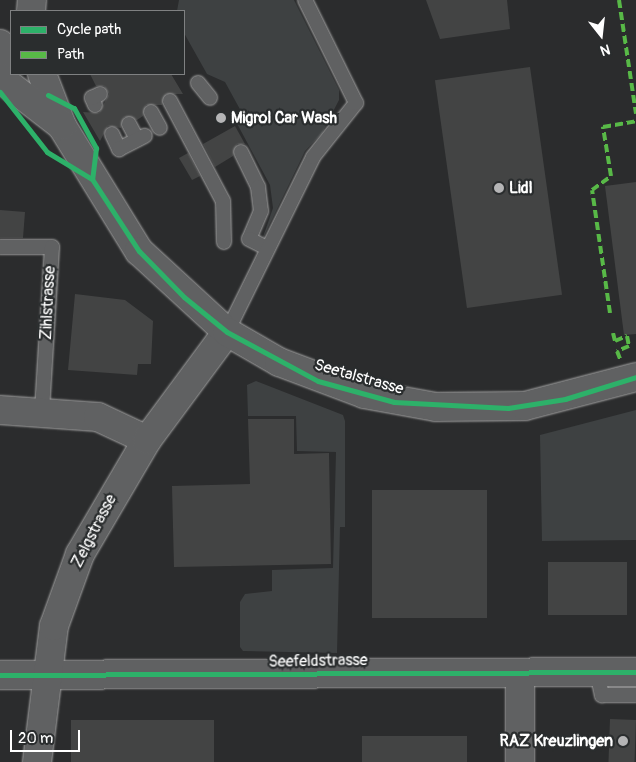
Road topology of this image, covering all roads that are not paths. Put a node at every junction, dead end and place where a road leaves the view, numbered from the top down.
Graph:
1 (305, 0) edge
2 (0, 44) edge
3 (10, 55) edge
4 (30, 75) edge
5 (0, 78) edge
6 (198, 83) dead end
7 (45, 85) edge
8 (210, 98) dead end
9 (170, 101) dead end
10 (151, 112) dead end
11 (129, 124) dead end
12 (62, 126) junction
13 (160, 128) dead end
14 (112, 134) dead end
15 (241, 152) dead end
16 (224, 242) dead end
17 (0, 247) edge
18 (267, 248) junction
19 (228, 332) junction
20 (636, 377) edge
21 (42, 409) junction
22 (0, 410) edge
23 (147, 440) junction
24 (597, 672) junction
25 (636, 672) edge
26 (520, 673) junction
27 (0, 676) edge
28 (46, 676) junction
29 (636, 695) edge
30 (37, 762) edge
31 (520, 762) edge

1 - 18 lane
2 - 3 street
4 - 7 street, Seetalstrasse
5 - 12 street
6 - 8 lane
7 - 12 street, Seetalstrasse
9 - 16 lane
10 - 13 lane
11 - 14 lane
12 - 19 street, Seetalstrasse
15 - 18 lane
17 - 21 lane, Zihlstrasse
18 - 19 lane
19 - 20 street, Seetalstrasse
19 - 23 street, Zelgstrasse
21 - 22 street
21 - 23 street
23 - 28 street, Zelgstrasse
24 - 25 street, Seefeldstrasse
24 - 26 street, Seefeldstrasse
24 - 29 lane
26 - 28 street, Seefeldstrasse
26 - 31 street
27 - 28 street, Seefeldstrasse
28 - 30 street, Zelgstrasse

